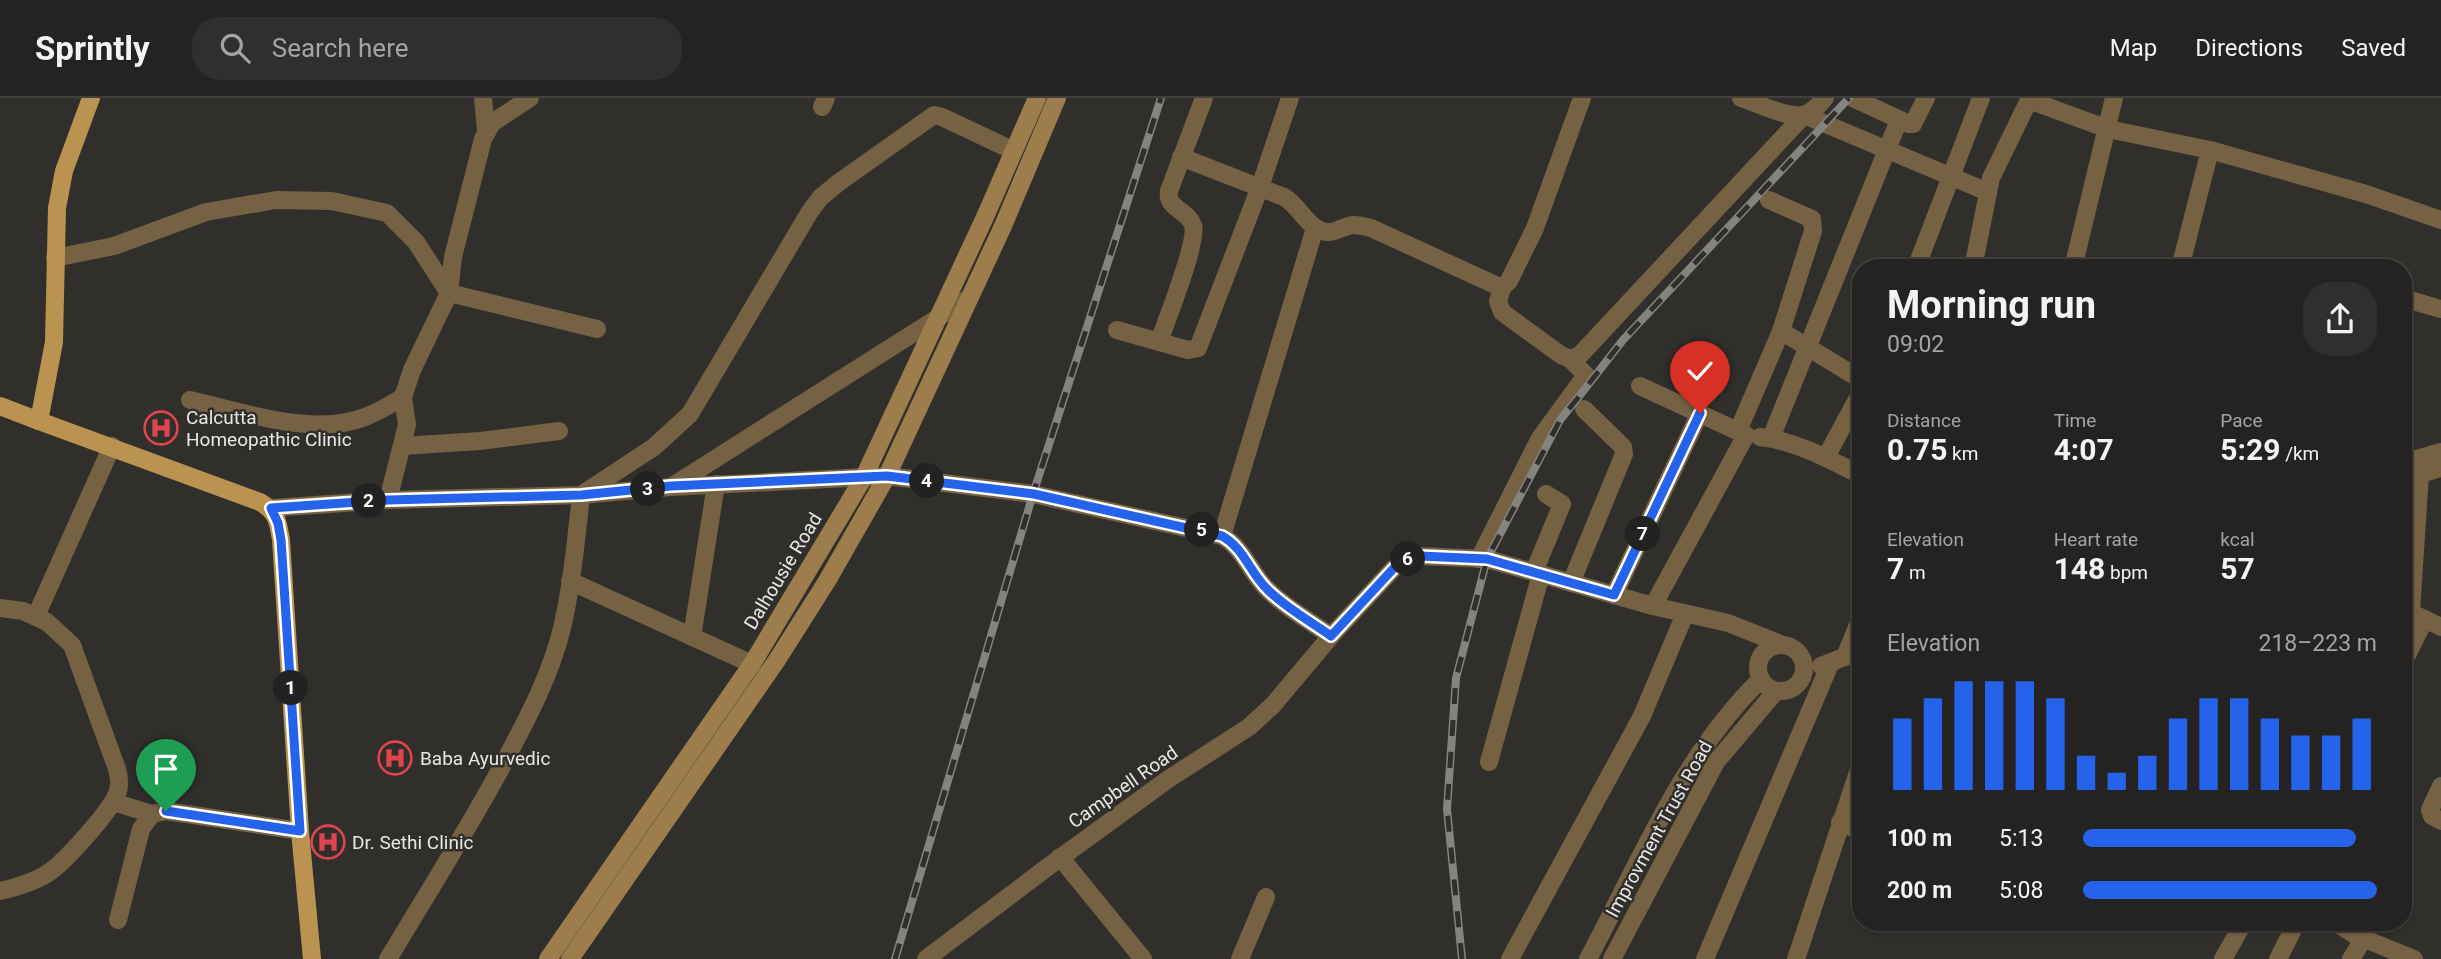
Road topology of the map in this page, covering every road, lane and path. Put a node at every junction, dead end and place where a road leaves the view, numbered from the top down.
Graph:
1 (91, 98) edge
2 (483, 98) edge
3 (530, 98) edge
4 (1037, 98) edge
5 (1057, 98) edge
6 (1204, 98) edge
7 (1290, 98) edge
8 (1582, 98) edge
9 (1741, 98) edge
10 (1825, 98) edge
11 (1853, 98) edge
12 (1926, 98) edge
13 (1981, 98) edge
14 (2114, 98) edge
15 (2029, 99) edge
16 (1804, 115) junction
17 (1899, 120) junction
18 (2108, 128) junction
19 (486, 131) junction
20 (1886, 150) junction
21 (2210, 150) junction
22 (1014, 151) junction
23 (1181, 157) junction
24 (1949, 176) junction
25 (1260, 187) junction
26 (1988, 192) junction
27 (1769, 200) dead end
28 (2441, 220) edge
29 (1315, 228) junction
30 (55, 258) junction
31 (1919, 259) edge
32 (1975, 259) edge
33 (2075, 259) edge
34 (2182, 259) edge
35 (1502, 288) junction
36 (449, 293) junction
37 (969, 298) junction
38 (2412, 301) edge
39 (2441, 309) edge
40 (937, 319) junction
41 (597, 329) dead end
42 (1117, 330) dead end
43 (1781, 331) junction
44 (1158, 342) junction
45 (1808, 348) junction
46 (1570, 359) junction
47 (1852, 374) edge
48 (1640, 386) dead end
49 (403, 397) junction
50 (190, 400) dead end
51 (0, 406) edge
52 (1584, 409) dead end
53 (1852, 409) edge
54 (1700, 413) junction
55 (39, 421) junction
56 (559, 431) dead end
57 (1742, 433) junction
58 (1771, 438) junction
59 (112, 446) junction
60 (402, 446) junction
61 (2441, 452) edge
62 (1826, 457) junction
63 (2412, 460) edge
64 (2441, 468) edge
65 (1852, 471) edge
66 (887, 476) junction
67 (864, 477) junction
68 (2412, 477) edge
69 (716, 484) junction
70 (671, 486) junction
71 (2412, 493) edge
72 (1546, 494) dead end
73 (581, 495) junction
74 (388, 500) junction
75 (271, 508) junction
76 (1222, 536) junction
77 (1479, 559) junction
78 (1537, 573) junction
79 (570, 581) junction
80 (1572, 583) junction
81 (1614, 595) junction
82 (1653, 606) junction
83 (0, 608) edge
84 (1685, 614) junction
85 (36, 616) junction
86 (2420, 617) edge
87 (1331, 636) junction
88 (692, 637) junction
89 (2412, 639) edge
90 (1783, 645) junction
91 (1850, 657) edge
92 (752, 664) junction
93 (1805, 672) junction
94 (1761, 679) junction
95 (1776, 691) junction
96 (1489, 762) dead end
97 (2441, 786) edge
98 (1852, 788) edge
99 (113, 802) junction
100 (152, 814) junction
101 (2441, 821) edge
102 (1840, 822) junction
103 (1852, 827) edge
104 (300, 831) junction
105 (632, 834) junction
106 (648, 845) junction
107 (1060, 857) junction
108 (0, 891) edge
109 (1266, 897) dead end
110 (118, 920) dead end
111 (2239, 931) edge
112 (2292, 931) edge
113 (2351, 931) edge
114 (1600, 937) junction
115 (2364, 938) junction
116 (1616, 953) edge
117 (312, 959) edge
118 (388, 959) edge
119 (548, 959) edge
120 (570, 959) edge
121 (926, 959) edge
122 (1143, 959) edge
123 (1240, 959) edge
124 (1510, 959) edge
125 (1588, 959) edge
126 (1705, 959) edge
127 (1796, 959) edge
128 (2223, 959) edge
129 (2278, 959) edge
130 (2351, 959) edge
131 (2414, 959) edge

1 - 30 main road
2 - 19 street
3 - 19 street
4 - 22 street, Dalhousie Road
5 - 37 street
6 - 23 street
7 - 25 street
8 - 35 street
9 - 16 street
10 - 16 street
11 - 17 street
12 - 17 street
13 - 24 street
14 - 18 street
15 - 18 street
15 - 26 street
16 - 20 street
16 - 46 street
17 - 20 street
18 - 21 street
18 - 33 street
19 - 36 street
20 - 24 street
20 - 45 street
21 - 28 street
21 - 34 street
22 - 40 street, Dalhousie Road
22 - 73 street
23 - 25 street
23 - 44 street
24 - 26 street
24 - 31 street
25 - 29 street
25 - 44 street
26 - 32 street
27 - 43 street
29 - 35 street
29 - 76 street
30 - 36 street
30 - 55 main road
35 - 46 street
36 - 41 street
36 - 49 street
37 - 40 street
37 - 66 street
38 - 39 street
40 - 67 street, Dalhousie Road
40 - 70 street
42 - 44 street
43 - 45 street
43 - 57 street
45 - 47 street
45 - 58 street
46 - 77 street
48 - 54 street
49 - 50 street
49 - 60 street
51 - 55 main road
52 - 80 street
53 - 62 street
54 - 57 street
54 - 81 street
55 - 59 main road
56 - 60 street
57 - 58 street
57 - 82 street
58 - 62 street
59 - 75 main road
59 - 85 street
60 - 74 street
61 - 63 street
62 - 65 street
64 - 68 street
66 - 67 street
66 - 76 street
66 - 106 street
67 - 69 street
67 - 92 street, Dalhousie Road
69 - 70 street
69 - 88 street
70 - 73 street
71 - 86 street
72 - 78 street
73 - 74 street
73 - 79 street
74 - 75 street
75 - 104 main road
76 - 87 street
77 - 78 street, Campbell Road
77 - 87 street, Campbell Road
78 - 80 street, Campbell Road
78 - 96 street
79 - 88 street
79 - 118 street
80 - 81 street, Campbell Road
81 - 82 street, Campbell Road
82 - 84 street, Campbell Road
83 - 85 street
84 - 90 street, Campbell Road
84 - 124 street
85 - 99 street
86 - 89 street
87 - 107 street, Campbell Road
88 - 92 street
90 - 93 street
90 - 94 street
91 - 93 street
91 - 126 street
92 - 105 street, Dalhousie Road
93 - 95 street
94 - 95 street
94 - 114 street
95 - 116 street, Improvment Trust Road
97 - 101 street
98 - 102 street
99 - 100 street
99 - 108 street
100 - 104 street
100 - 110 street
102 - 103 street
102 - 127 street
104 - 117 main road
105 - 106 street
105 - 119 street, Dalhousie Road
106 - 120 street
107 - 121 street, Campbell Road
107 - 122 street
109 - 123 street
111 - 128 street
112 - 129 street
113 - 115 street
114 - 116 street
114 - 125 street
115 - 130 street
115 - 131 street

